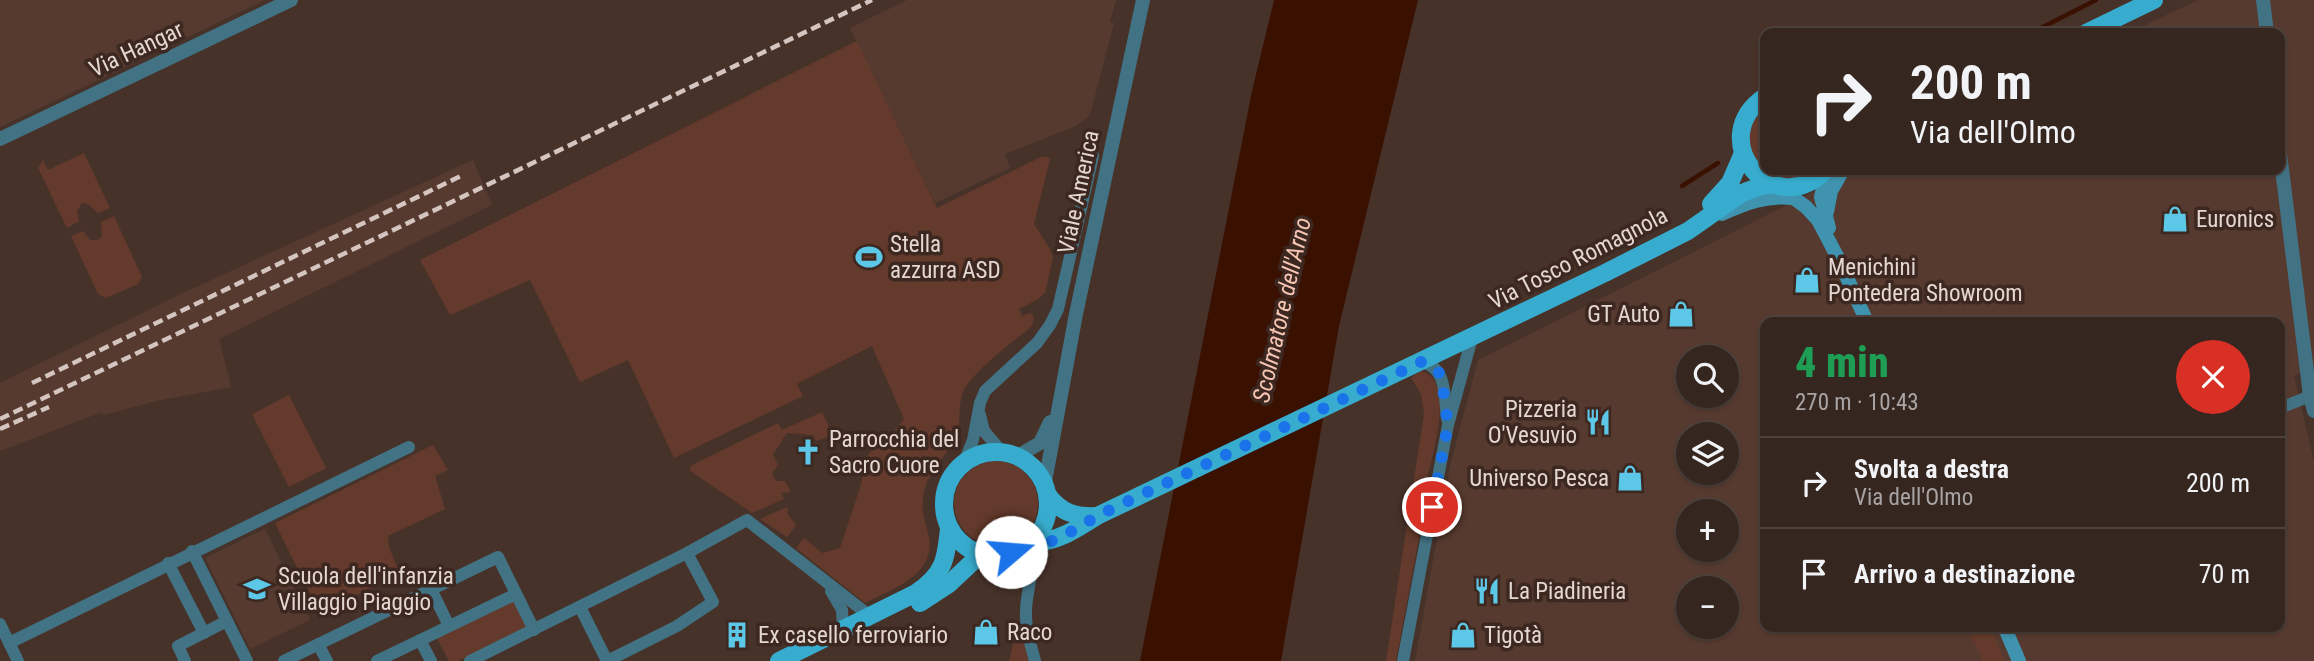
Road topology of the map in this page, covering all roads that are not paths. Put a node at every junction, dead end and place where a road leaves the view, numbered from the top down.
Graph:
1 (291, 0) edge
2 (1143, 0) edge
3 (2154, 0) edge
4 (2263, 0) edge
5 (2096, 28) edge
6 (2266, 28) edge
7 (1760, 101) edge
8 (0, 139) edge
9 (1743, 153) junction
10 (1093, 156) dead end
11 (1819, 175) edge
12 (1825, 175) edge
13 (1840, 175) edge
14 (2283, 175) edge
15 (1775, 185) junction
16 (1795, 199) junction
17 (1827, 224) junction
18 (1692, 228) junction
19 (1839, 260) junction
20 (1865, 317) edge
21 (1472, 338) junction
22 (1421, 362) junction
23 (1400, 370) junction
24 (1060, 394) junction
25 (2310, 396) junction
26 (2285, 406) edge
27 (979, 408) junction
28 (2314, 411) edge
29 (1448, 425) junction
30 (409, 447) dead end
31 (1010, 454) junction
32 (964, 463) junction
33 (1046, 491) junction
34 (1077, 523) junction
35 (949, 528) junction
36 (1030, 544) junction
37 (192, 551) junction
38 (687, 553) junction
39 (982, 554) junction
40 (169, 563) junction
41 (823, 579) junction
42 (431, 589) junction
43 (516, 594) junction
44 (580, 607) junction
45 (870, 616) junction
46 (227, 621) junction
47 (0, 624) edge
48 (449, 626) junction
49 (534, 629) junction
50 (843, 629) junction
51 (2007, 632) edge
52 (204, 633) junction
53 (420, 640) junction
54 (9, 643) junction
55 (318, 644) junction
56 (17, 661) edge
57 (185, 661) edge
58 (247, 661) edge
59 (284, 661) edge
60 (327, 661) edge
61 (377, 661) edge
62 (431, 661) edge
63 (470, 661) edge
64 (607, 661) edge
65 (779, 661) edge
66 (804, 661) edge
67 (1035, 661) edge
68 (1403, 661) edge
69 (2019, 661) edge

1 - 8 street, Via Hangar
2 - 24 street, Viale America
3 - 5 main road
4 - 6 street
7 - 9 main road
9 - 15 main road
9 - 23 main road, Via Tosco Romagnola
10 - 27 street
11 - 15 main road, Via Tosco Romagnola
12 - 17 main road
13 - 17 main road
14 - 25 street
15 - 16 main road
15 - 18 main road, Via Tosco Romagnola
16 - 18 main road
16 - 19 main road
17 - 19 main road
18 - 21 main road, Via Tosco Romagnola
19 - 20 main road
21 - 22 main road, Via Tosco Romagnola
21 - 29 street
22 - 23 main road, Via Tosco Romagnola
22 - 29 street
23 - 34 main road, Via Tosco Romagnola
24 - 31 street
24 - 33 street
25 - 26 street
25 - 28 street
27 - 31 street
27 - 32 street
29 - 68 street
30 - 37 street
31 - 32 main road
31 - 33 main road
32 - 35 main road
33 - 34 main road
33 - 36 main road
34 - 36 main road, Via Tosco Romagnola
35 - 39 main road
35 - 45 main road
36 - 39 main road
36 - 67 street
37 - 40 street
37 - 46 street
38 - 41 street
38 - 44 street
38 - 64 street
39 - 66 main road
40 - 52 street
40 - 54 street
41 - 45 street
41 - 50 street
42 - 43 street
42 - 48 street
42 - 55 street
43 - 48 street
43 - 49 street
44 - 49 street
44 - 64 street
45 - 50 main road
46 - 52 street
46 - 58 street
47 - 54 street
48 - 53 street
49 - 63 street
50 - 65 main road
51 - 69 main road
52 - 57 street
53 - 61 street
53 - 62 street
54 - 56 street
55 - 59 street
55 - 60 street

